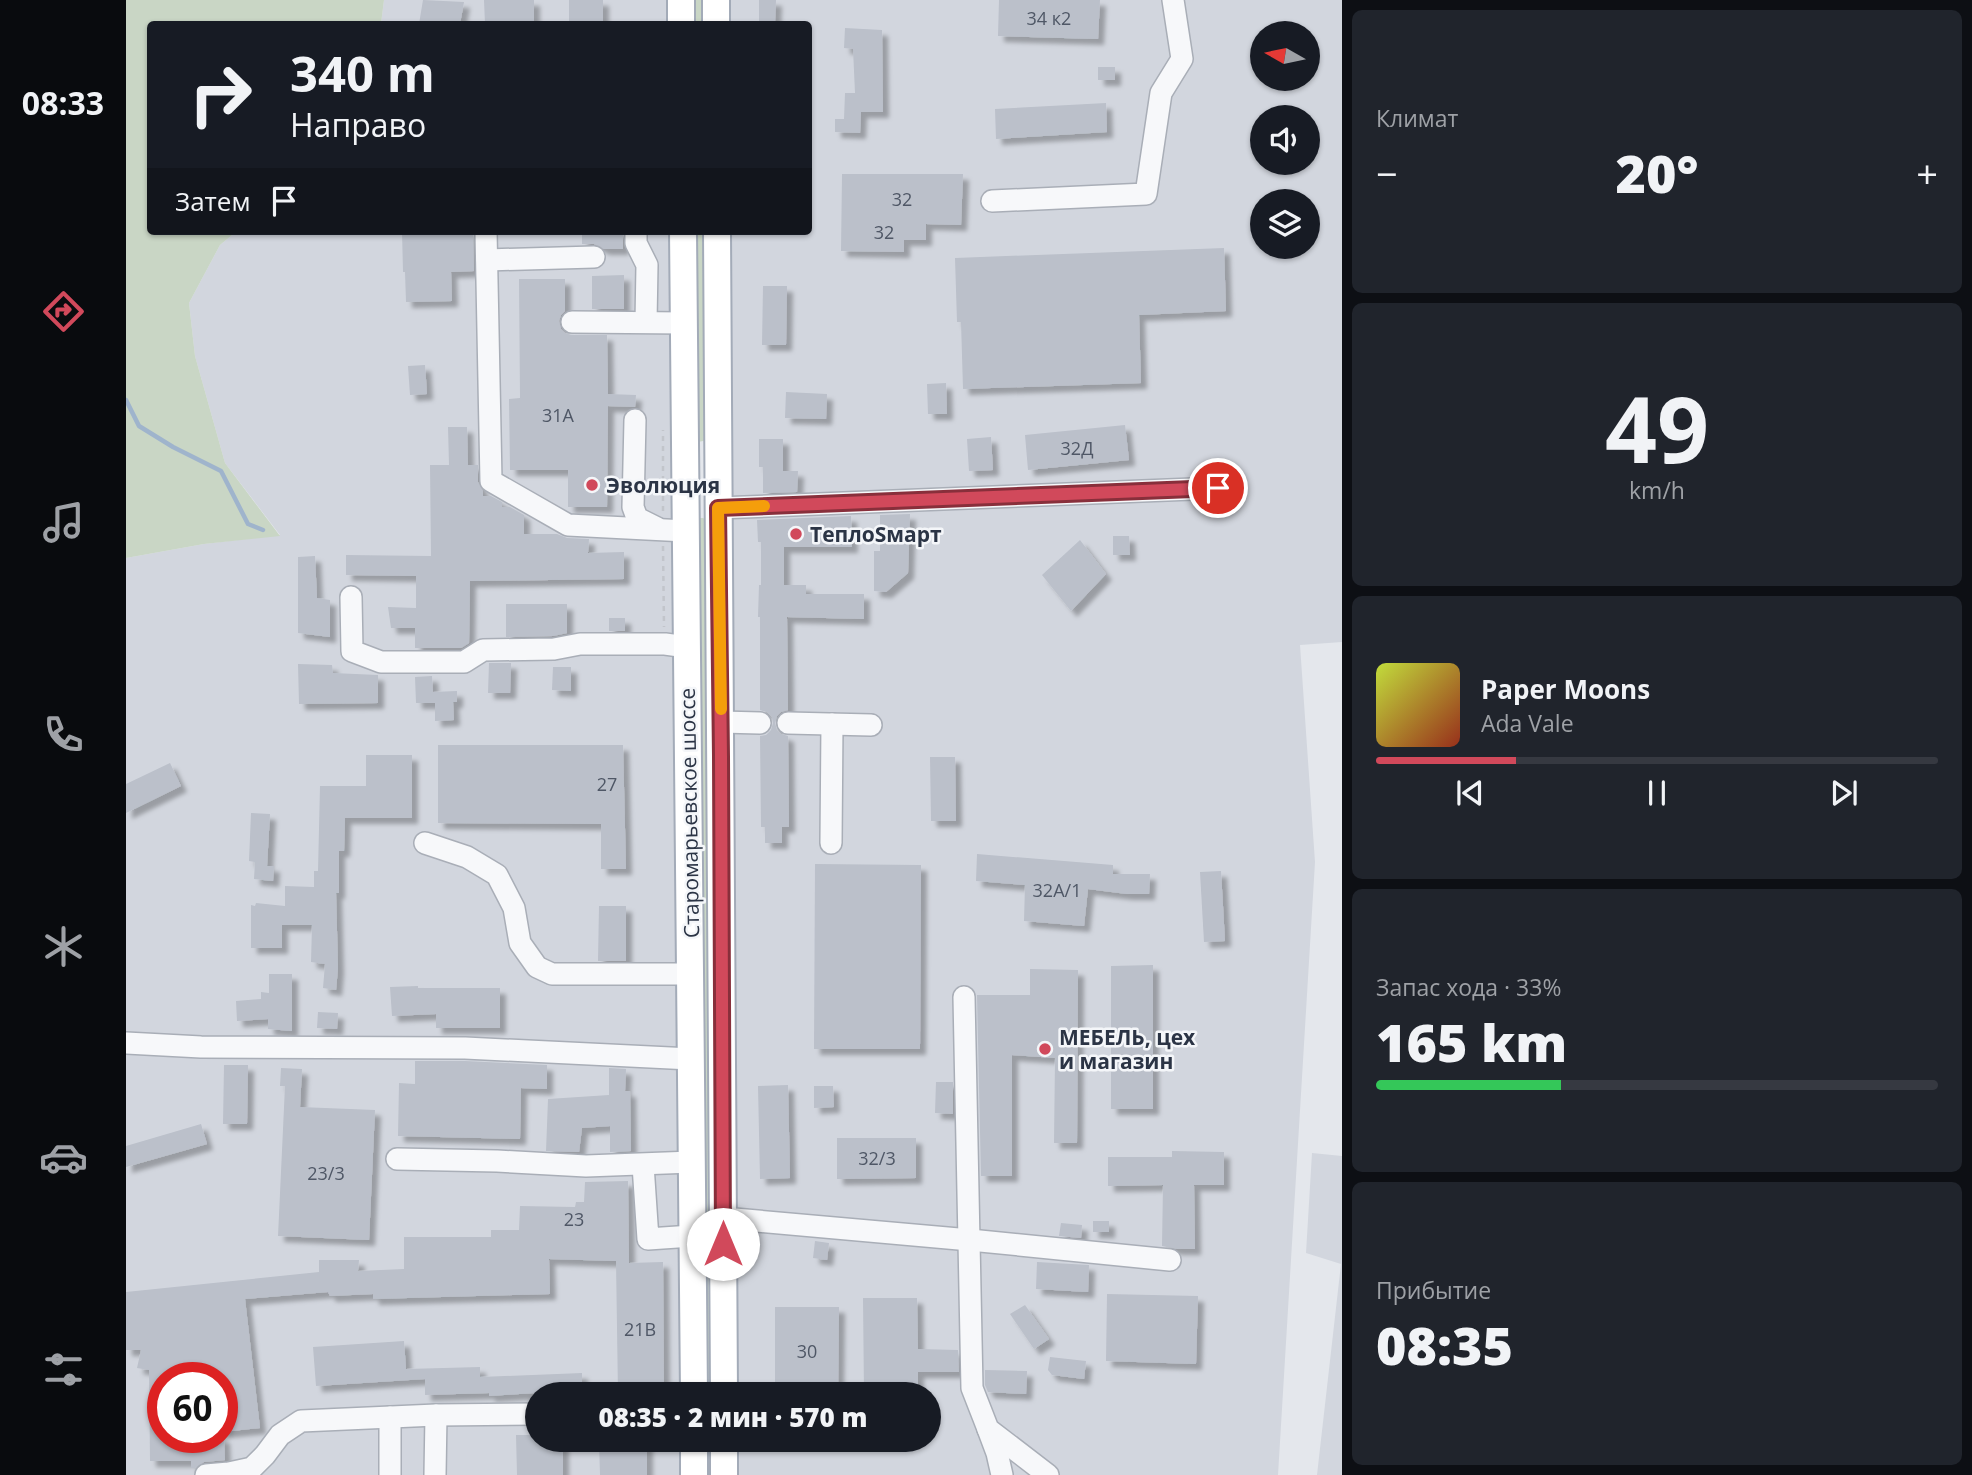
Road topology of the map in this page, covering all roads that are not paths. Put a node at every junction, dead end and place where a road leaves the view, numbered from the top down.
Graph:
1 (681, 0) edge
2 (716, 0) edge
3 (1173, 0) edge
4 (681, 21) edge
5 (716, 21) edge
6 (992, 201) dead end
7 (486, 235) edge
8 (636, 235) edge
9 (684, 235) edge
10 (717, 235) edge
11 (594, 257) dead end
12 (487, 260) junction
13 (572, 322) dead end
14 (646, 322) junction
15 (685, 323) junction
16 (635, 420) dead end
17 (718, 481) junction
18 (687, 482) junction
19 (1218, 488) dead end
20 (718, 508) junction
21 (674, 531) junction
22 (351, 597) dead end
23 (687, 647) junction
24 (721, 722) junction
25 (760, 723) dead end
26 (788, 723) dead end
27 (832, 724) junction
28 (871, 725) dead end
29 (425, 843) dead end
30 (831, 843) dead end
31 (690, 974) junction
32 (964, 997) dead end
33 (126, 1043) edge
34 (691, 1059) junction
35 (397, 1158) dead end
36 (692, 1162) junction
37 (643, 1165) junction
38 (723, 1218) junction
39 (692, 1236) junction
40 (970, 1240) junction
41 (1170, 1260) dead end
42 (694, 1382) edge
43 (724, 1382) edge
44 (525, 1414) edge
45 (436, 1415) junction
46 (390, 1417) junction
47 (988, 1429) junction
48 (694, 1452) edge
49 (724, 1452) edge
50 (206, 1475) edge
51 (390, 1475) edge
52 (435, 1475) edge
53 (694, 1475) edge
54 (724, 1475) edge
55 (1002, 1475) edge
56 (1048, 1475) edge

1 - 4 main road
2 - 5 main road
3 - 6 lane
7 - 12 lane
8 - 14 lane
9 - 15 main road, Старомарьевское шоссе
10 - 17 main road, Старомарьевское шоссе
11 - 12 lane
12 - 21 lane
13 - 14 lane
14 - 15 lane
15 - 18 main road, Старомарьевское шоссе
16 - 21 lane
17 - 18 main road
17 - 20 main road, Старомарьевское шоссе
18 - 21 main road, Старомарьевское шоссе
19 - 20 lane
20 - 24 main road, Старомарьевское шоссе
21 - 23 main road, Старомарьевское шоссе
22 - 23 lane
23 - 31 main road, Старомарьевское шоссе
24 - 25 lane
24 - 38 main road, Старомарьевское шоссе
26 - 27 lane
27 - 28 lane
27 - 30 lane
29 - 31 lane
31 - 34 main road, Старомарьевское шоссе
32 - 40 lane
33 - 34 lane
34 - 36 main road, Старомарьевское шоссе
35 - 37 lane
36 - 37 lane
36 - 39 main road, Старомарьевское шоссе
37 - 39 lane
38 - 40 lane
38 - 43 main road, Старомарьевское шоссе
39 - 42 main road, Старомарьевское шоссе
40 - 41 lane
40 - 47 lane
44 - 45 lane
45 - 46 lane
45 - 52 lane
46 - 50 lane
46 - 51 lane
47 - 55 lane
47 - 56 lane
48 - 53 main road
49 - 54 main road

